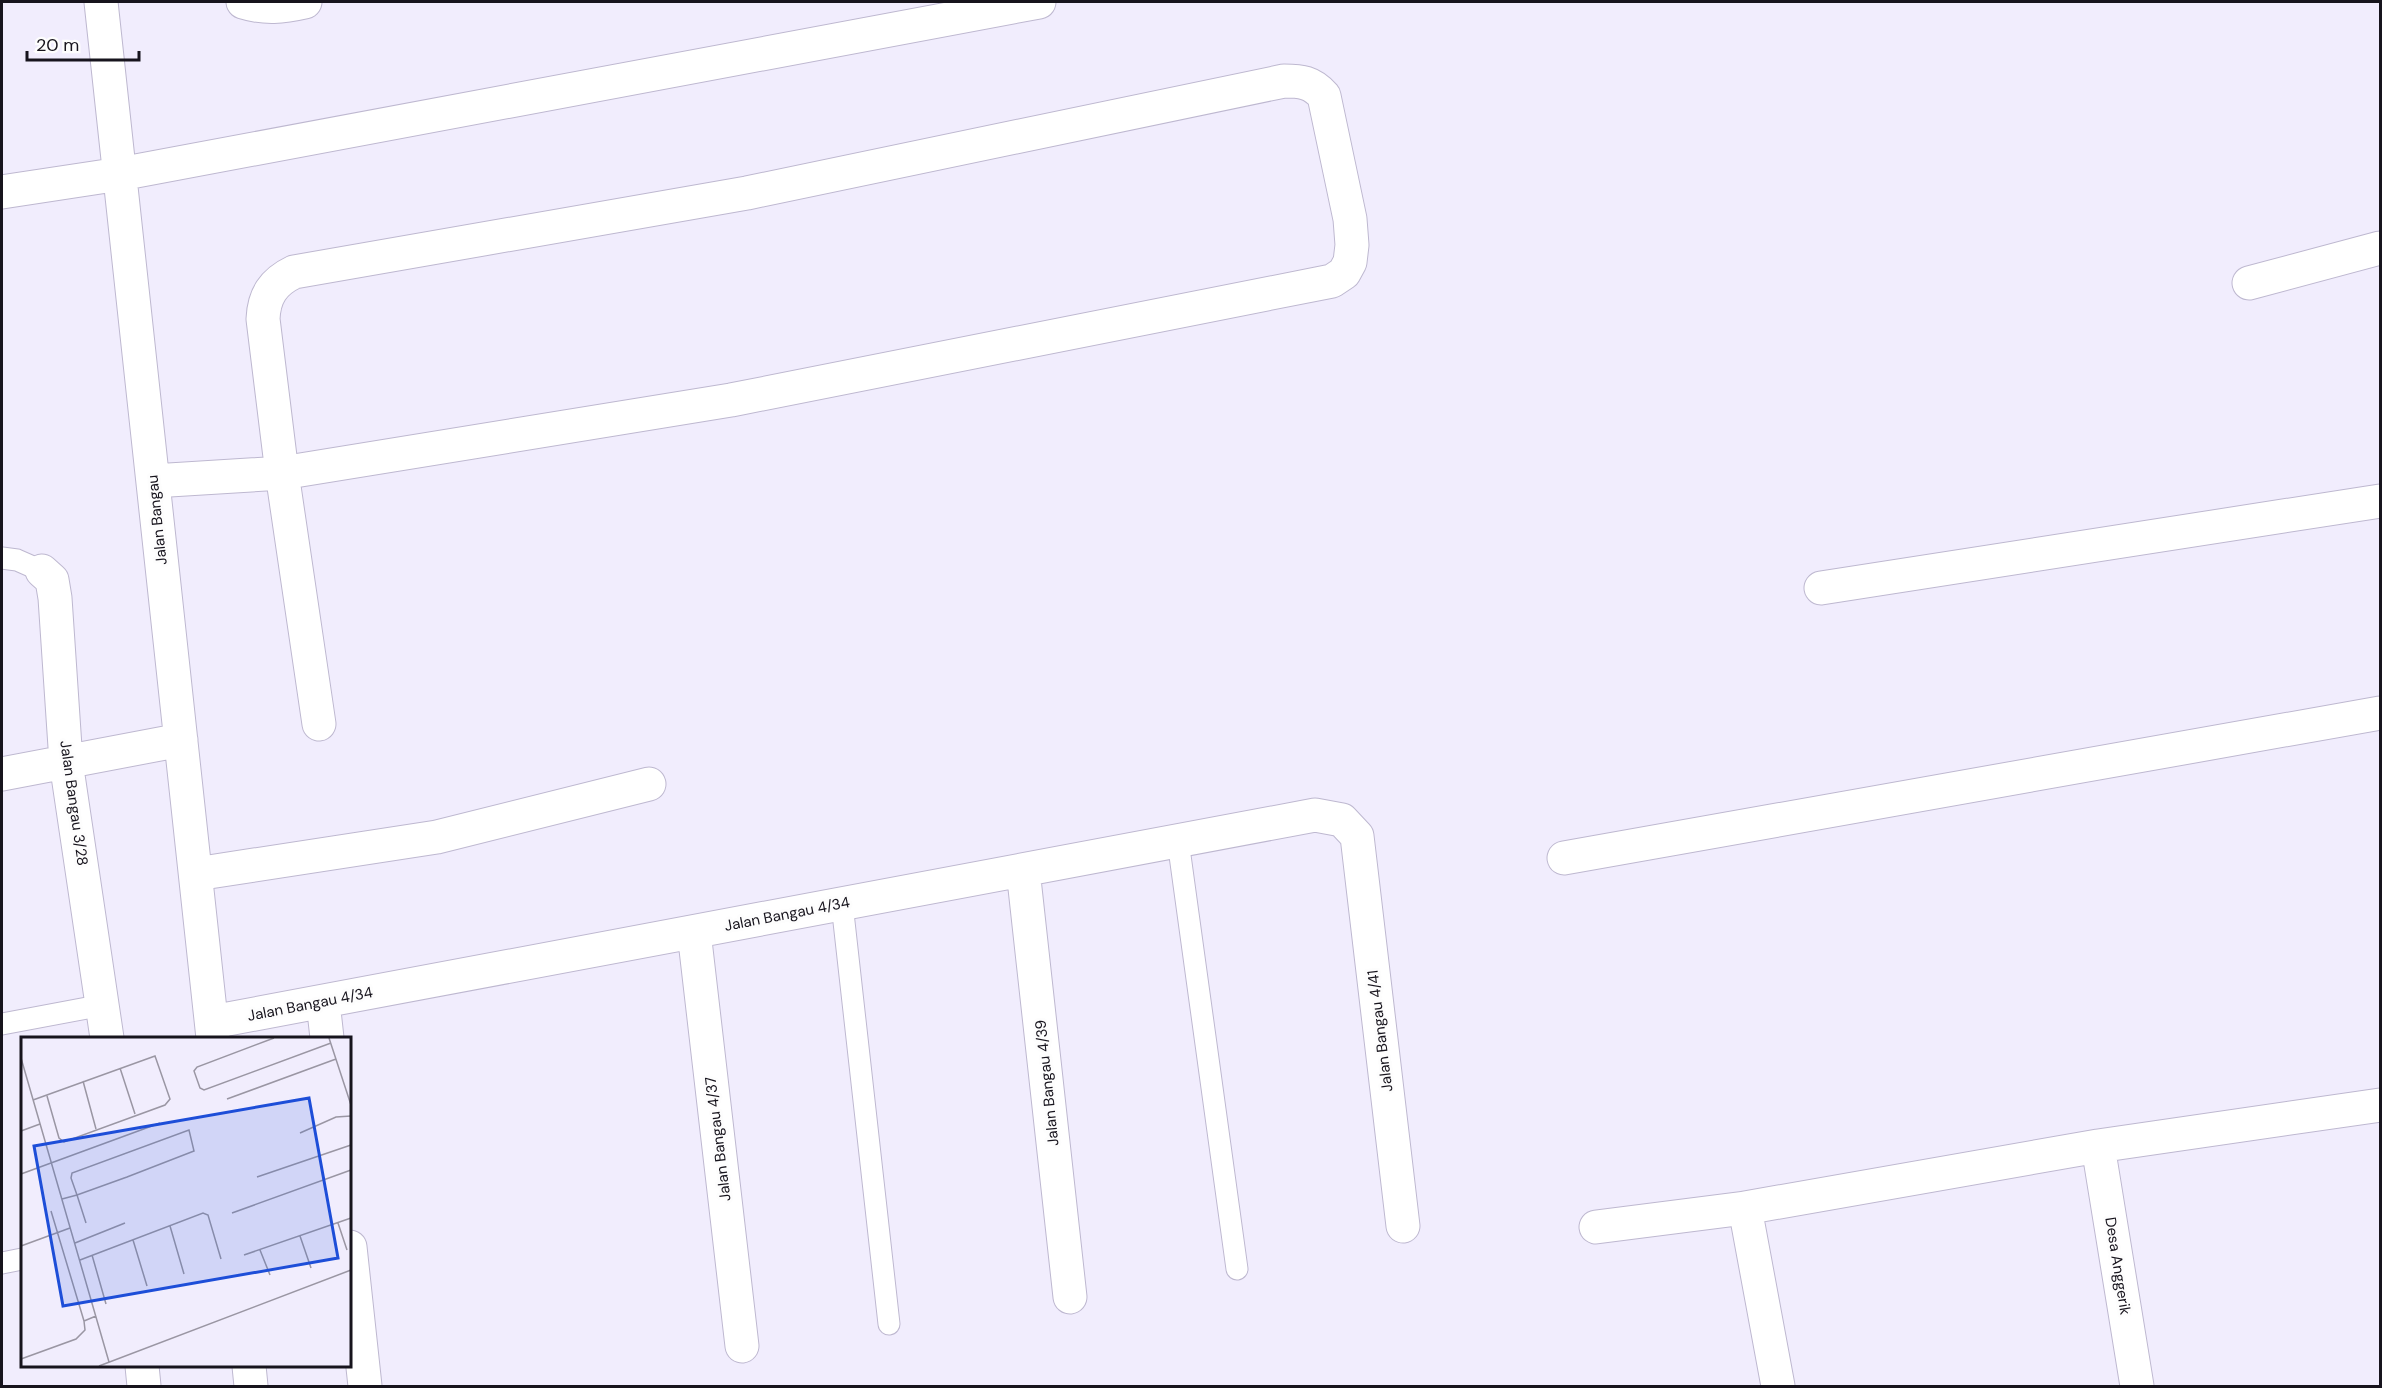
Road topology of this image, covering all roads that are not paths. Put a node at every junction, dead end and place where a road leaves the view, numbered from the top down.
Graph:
1 (101, 2) edge
2 (243, 2) edge
3 (305, 2) edge
4 (1039, 2) edge
5 (120, 174) junction
6 (2, 192) edge
7 (2380, 248) edge
8 (2249, 283) dead end
9 (282, 473) junction
10 (153, 482) junction
11 (2380, 501) edge
12 (2, 558) edge
13 (42, 571) joint
14 (1821, 588) dead end
15 (2380, 713) edge
16 (319, 724) dead end
17 (181, 740) junction
18 (66, 762) junction
19 (2, 774) edge
20 (649, 784) dead end
21 (1356, 836) joint
22 (1178, 841) junction
23 (1564, 858) dead end
24 (1023, 870) junction
25 (196, 874) junction
26 (842, 904) junction
27 (694, 932) junction
28 (323, 1002) junction
29 (104, 1005) junction
30 (2, 1024) edge
31 (212, 1030) edge
32 (107, 1037) edge
33 (327, 1037) edge
34 (2380, 1105) edge
35 (2098, 1146) junction
36 (1745, 1208) junction
37 (1404, 1226) dead end
38 (1596, 1227) dead end
39 (351, 1256) edge
40 (21, 1259) edge
41 (2, 1263) edge
42 (1237, 1269) dead end
43 (1070, 1297) dead end
44 (889, 1324) dead end
45 (742, 1346) dead end
46 (142, 1367) edge
47 (249, 1367) edge
48 (144, 1386) edge
49 (251, 1386) edge
50 (365, 1386) edge
51 (1778, 1386) edge
52 (2137, 1386) edge

1 - 5 street, Jalan Bangau
2 - 3 street
4 - 5 street
5 - 6 street
5 - 10 street, Jalan Bangau
7 - 8 street
9 - 9 street
9 - 10 street
9 - 16 street
10 - 17 street, Jalan Bangau
11 - 14 street
12 - 13 lane
13 - 18 street, Jalan Bangau 3/28
15 - 23 street
17 - 18 street
17 - 25 street, Jalan Bangau
18 - 19 street
18 - 29 street, Jalan Bangau 3/28
20 - 25 street
21 - 22 street, Jalan Bangau 4/34
21 - 37 street, Jalan Bangau 4/41
22 - 24 street, Jalan Bangau 4/34
22 - 42 lane
24 - 26 street, Jalan Bangau 4/34
24 - 43 street, Jalan Bangau 4/39
25 - 31 street, Jalan Bangau
26 - 27 street, Jalan Bangau 4/34
26 - 44 lane
27 - 28 street, Jalan Bangau 4/34
27 - 45 street, Jalan Bangau 4/37
28 - 31 street, Jalan Bangau 4/34
28 - 33 street
29 - 30 lane
29 - 32 street, Jalan Bangau 3/28
34 - 35 street
35 - 36 street
35 - 52 street, Desa Anggerik
36 - 38 street
36 - 51 street
39 - 50 street
40 - 41 lane
46 - 48 street
47 - 49 street

